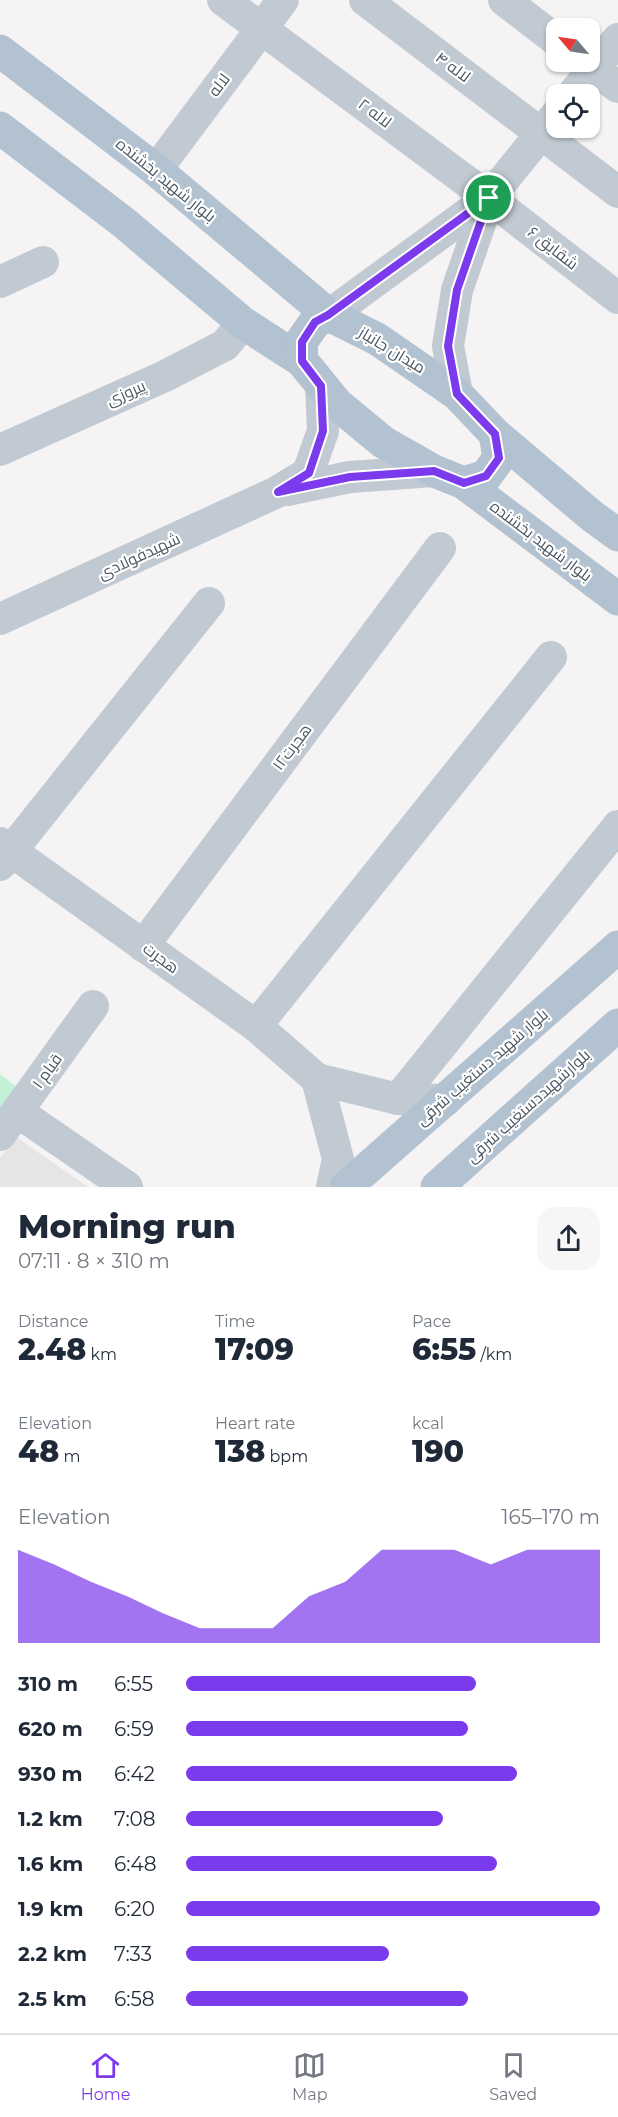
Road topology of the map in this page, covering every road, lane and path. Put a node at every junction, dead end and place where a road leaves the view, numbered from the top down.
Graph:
1 (223, 0) edge
2 (283, 0) edge
3 (365, 0) edge
4 (504, 0) edge
5 (262, 28) junction
6 (546, 32) edge
7 (618, 39) edge
8 (0, 51) edge
9 (600, 70) edge
10 (599, 72) edge
11 (585, 84) edge
12 (546, 123) edge
13 (0, 128) edge
14 (546, 129) edge
15 (562, 138) edge
16 (156, 170) junction
17 (618, 192) edge
18 (489, 198) junction
19 (43, 262) dead end
20 (0, 282) edge
21 (618, 298) edge
22 (328, 315) junction
23 (243, 323) junction
24 (311, 373) junction
25 (457, 394) junction
26 (495, 434) junction
27 (0, 450) edge
28 (434, 471) junction
29 (464, 483) junction
30 (278, 492) junction
31 (618, 535) edge
32 (440, 548) dead end
33 (618, 599) edge
34 (209, 603) dead end
35 (0, 619) edge
36 (551, 657) dead end
37 (618, 826) edge
38 (3, 854) edge
39 (144, 946) junction
40 (618, 948) edge
41 (93, 1006) dead end
42 (618, 1025) edge
43 (256, 1026) junction
44 (317, 1079) junction
45 (398, 1099) junction
46 (446, 1100) junction
47 (9, 1123) edge
48 (449, 1184) edge
49 (128, 1187) edge
50 (332, 1187) edge
51 (346, 1187) edge

1 - 5 street, لاله ۲
2 - 5 street, لاله
3 - 12 street, لاله ۴
4 - 6 street
5 - 16 street, لاله
5 - 18 street, لاله ۲
7 - 9 street
8 - 16 main road, بلوار شهید بخشنده
10 - 11 street
13 - 23 main road
14 - 18 street
15 - 17 street, لاله ۴
16 - 22 main road, بلوار شهید بخشنده
18 - 21 street, شقایق ۶
18 - 22 street
18 - 25 street
19 - 20 street
22 - 24 main road
22 - 25 main road, میدان جانباز
23 - 24 main road
23 - 27 street, پیروزی
24 - 28 main road
24 - 30 street
25 - 26 main road, میدان جانباز
26 - 29 main road
26 - 31 main road
28 - 29 main road
28 - 30 street
29 - 33 main road, بلوار شهید بخشنده
30 - 35 street, شهیدفولادی
32 - 39 street, هجرت۱۲
34 - 38 street
36 - 43 street
37 - 45 street
38 - 39 street, هجرت
39 - 43 street, هجرت
40 - 46 main road, بلوار شهید دستغیب شرقی
41 - 47 street, قیام ۱
42 - 48 main road, بلوارشهیددستغیب شرقی
43 - 44 street, هجرت
44 - 45 street
44 - 50 street
45 - 46 street
46 - 51 main road, بلوار شهید دستغیب شرقی
47 - 49 street

